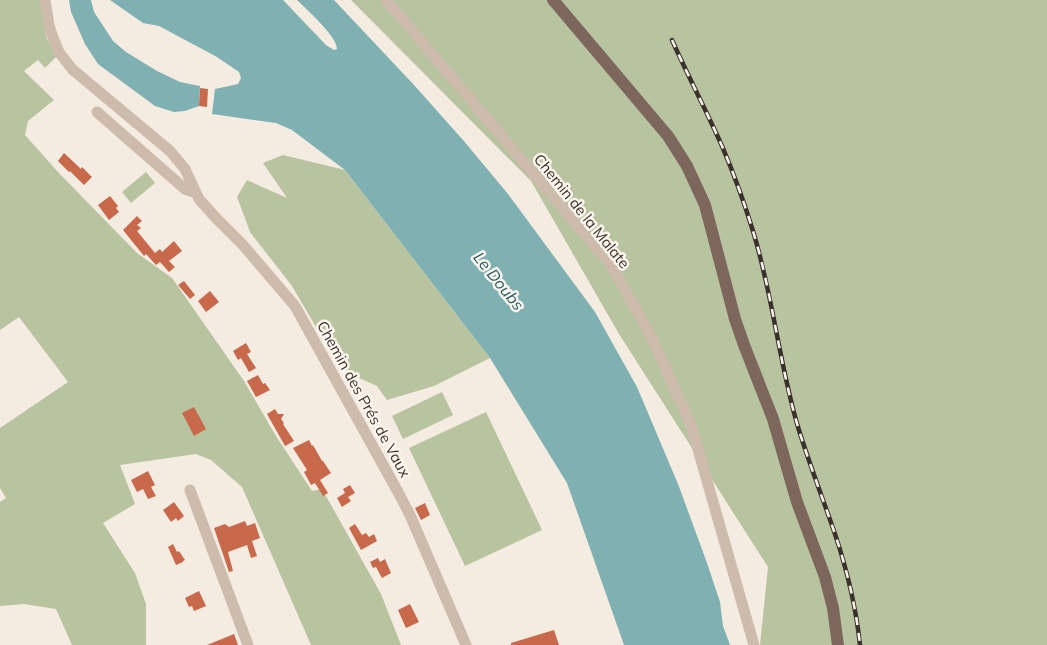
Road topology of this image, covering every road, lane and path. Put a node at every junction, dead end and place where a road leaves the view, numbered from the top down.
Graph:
1 (45, 0) edge
2 (386, 0) edge
3 (553, 0) edge
4 (97, 112) dead end
5 (196, 194) junction
6 (190, 490) dead end
7 (248, 645) edge
8 (466, 645) edge
9 (754, 645) edge
10 (838, 645) edge

1 - 5 street, Chemin des Prés de Vaux
2 - 9 street, Chemin de la Malate
3 - 10 main road
4 - 5 street, Chemin des Prés de Vaux
5 - 8 street, Chemin des Prés de Vaux
6 - 7 street

